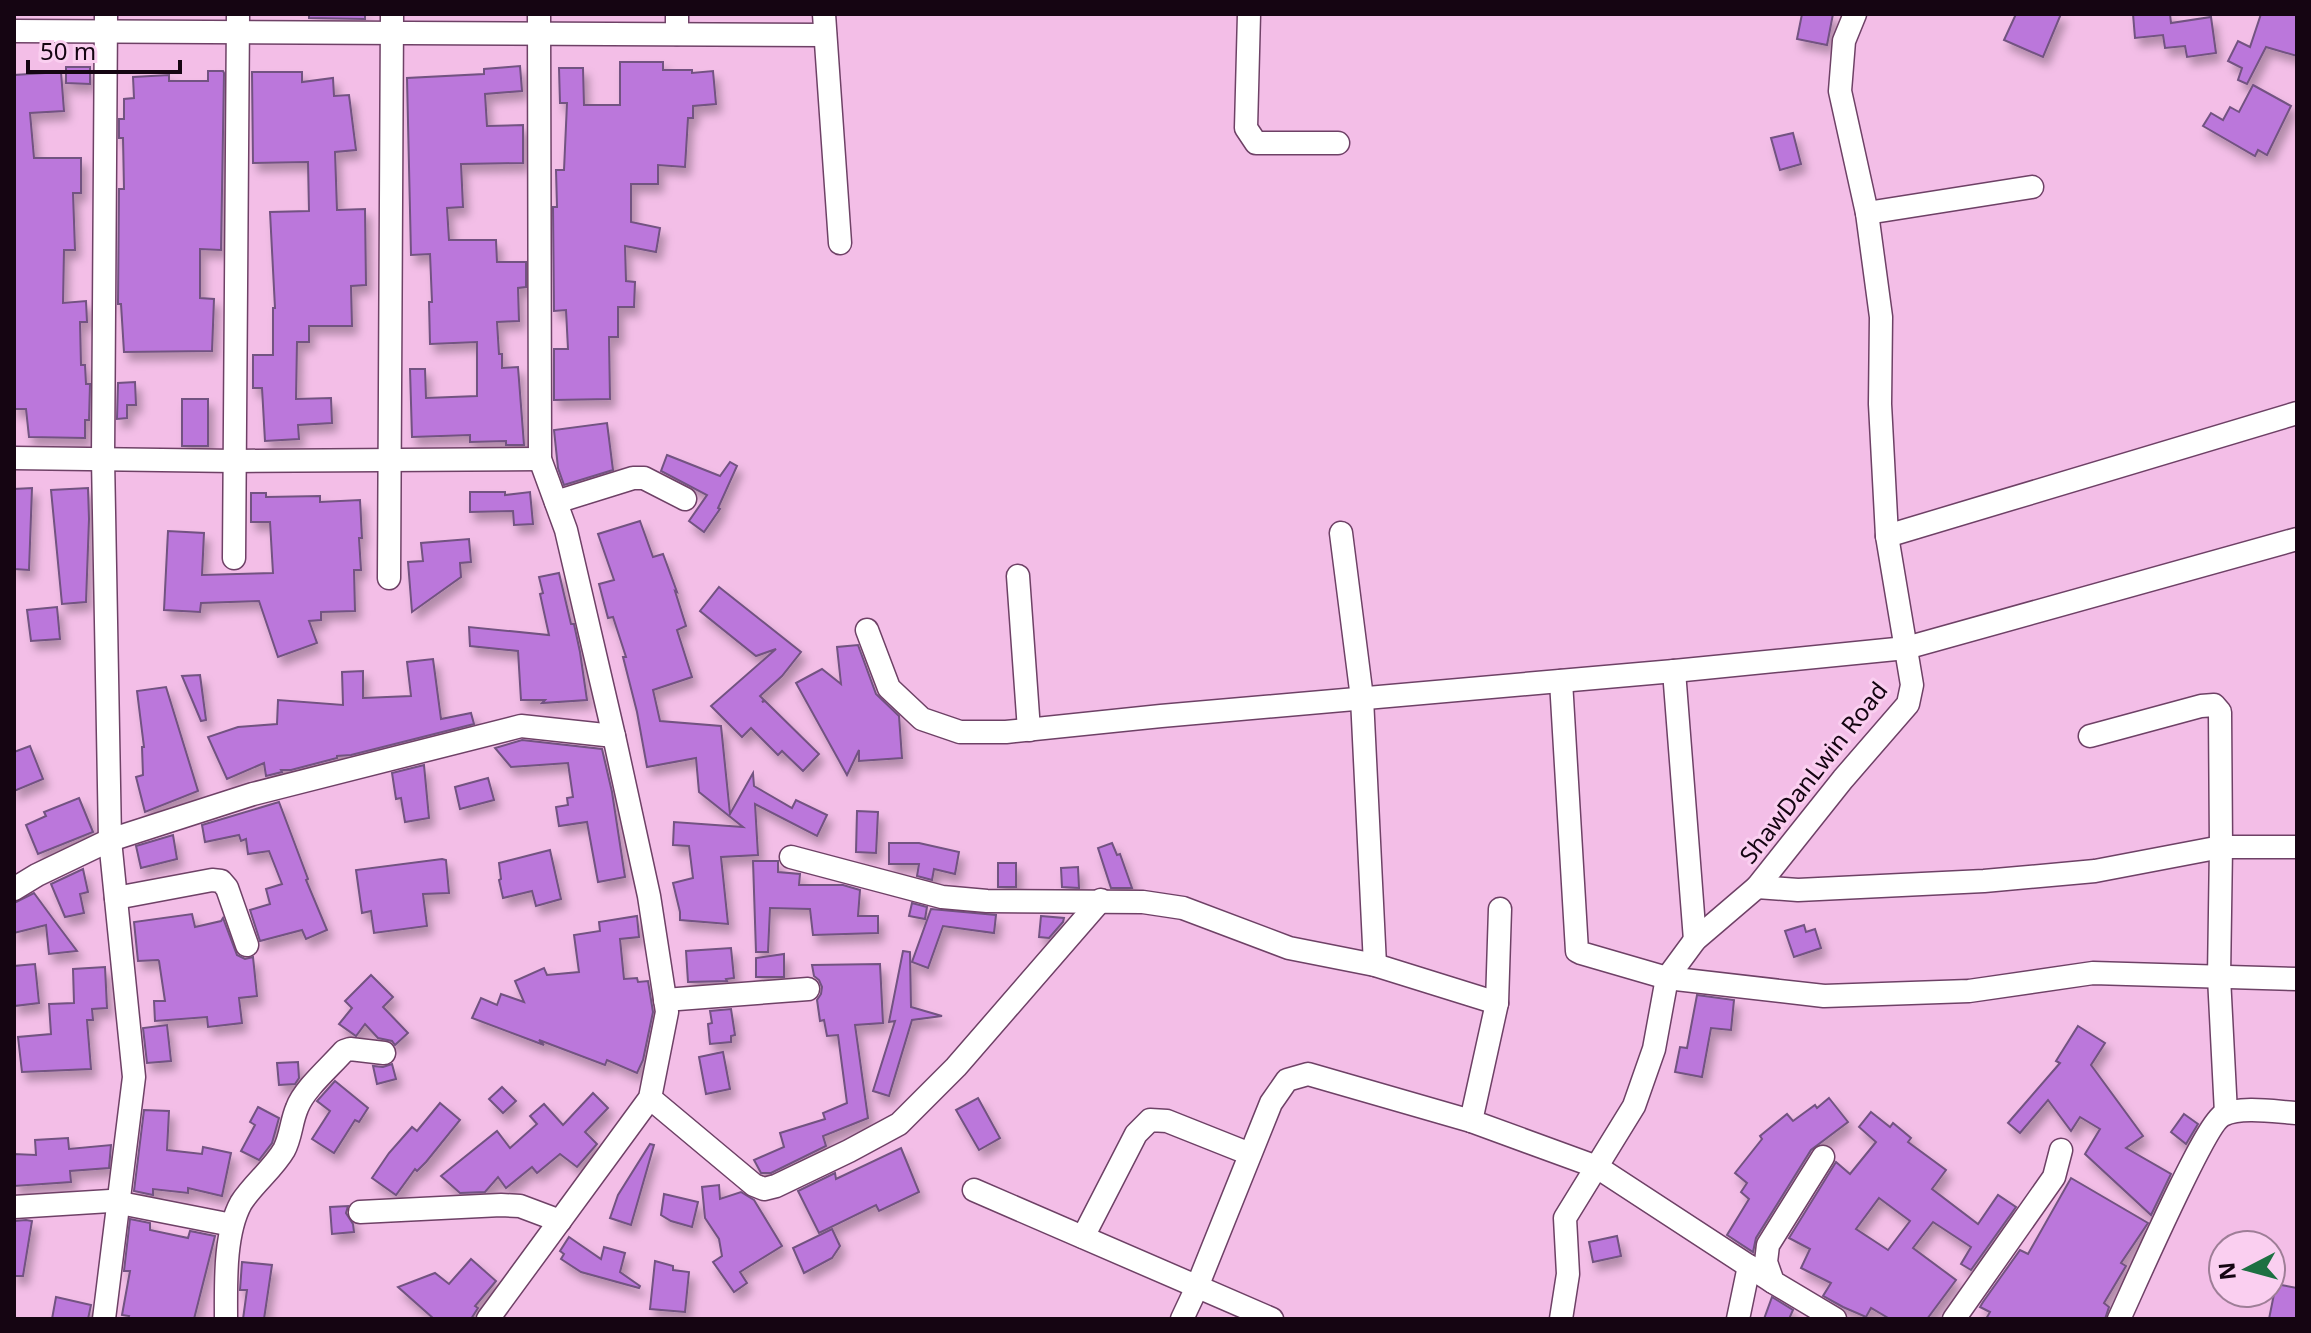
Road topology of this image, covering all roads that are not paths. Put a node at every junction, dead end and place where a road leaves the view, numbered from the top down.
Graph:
1 (1249, 14) edge
2 (1855, 14) edge
3 (106, 23) edge
4 (238, 23) edge
5 (392, 24) edge
6 (539, 24) edge
7 (677, 24) edge
8 (825, 24) edge
9 (14, 31) edge
10 (1338, 143) dead end
11 (2032, 187) dead end
12 (1867, 213) junction
13 (840, 243) dead end
14 (2297, 413) edge
15 (14, 458) edge
16 (103, 458) junction
17 (390, 459) junction
18 (540, 459) junction
19 (235, 461) junction
20 (685, 499) dead end
21 (556, 502) junction
22 (1341, 533) dead end
23 (1887, 536) junction
24 (2297, 539) edge
25 (234, 558) dead end
26 (1018, 576) dead end
27 (389, 578) dead end
28 (867, 630) dead end
29 (1906, 648) junction
30 (1674, 671) junction
31 (1561, 681) junction
32 (1362, 698) junction
33 (1029, 730) junction
34 (614, 736) junction
35 (2090, 736) dead end
36 (110, 840) junction
37 (2221, 847) junction
38 (2297, 847) edge
39 (791, 857) dead end
40 (1757, 887) junction
41 (14, 889) edge
42 (116, 898) junction
43 (1101, 900) junction
44 (1500, 909) dead end
45 (1695, 940) junction
46 (247, 945) dead end
47 (1375, 965) junction
48 (2219, 977) junction
49 (1667, 978) junction
50 (2297, 979) edge
51 (808, 989) dead end
52 (665, 1000) junction
53 (1497, 1003) junction
54 (384, 1053) dead end
55 (650, 1098) junction
56 (2226, 1113) junction
57 (2297, 1113) edge
58 (1471, 1121) junction
59 (2061, 1150) dead end
60 (1250, 1154) junction
61 (1823, 1157) dead end
62 (1597, 1167) junction
63 (974, 1190) dead end
64 (120, 1203) junction
65 (14, 1207) edge
66 (360, 1212) dead end
67 (560, 1221) junction
68 (232, 1225) junction
69 (1083, 1237) junction
70 (1749, 1266) junction
71 (1773, 1282) junction
72 (1197, 1287) junction
73 (104, 1319) edge
74 (226, 1319) edge
75 (488, 1319) edge
76 (1182, 1319) edge
77 (1272, 1319) edge
78 (1561, 1319) edge
79 (1738, 1319) edge
80 (1835, 1319) edge
81 (1954, 1319) edge
82 (2119, 1319) edge

1 - 10 street
2 - 12 street, ShawDanLwin Road
3 - 4 street
3 - 9 street
3 - 16 street
4 - 5 street
4 - 19 street
5 - 6 street
5 - 17 street
6 - 7 street
6 - 18 street
7 - 8 street
8 - 13 street
11 - 12 street
12 - 23 street, ShawDanLwin Road
14 - 23 street
15 - 16 street
16 - 19 street
16 - 36 street
17 - 18 street
17 - 19 street
17 - 27 street
18 - 21 street
19 - 25 street
20 - 21 street
21 - 34 street
22 - 32 street
23 - 29 street, ShawDanLwin Road
24 - 29 street
26 - 33 street
28 - 33 street
29 - 30 street
29 - 40 street, ShawDanLwin Road
30 - 31 street
30 - 45 street
31 - 32 street
31 - 49 street
32 - 33 street
32 - 47 street
34 - 36 street
34 - 52 street
35 - 37 street
36 - 41 street
36 - 42 street
37 - 38 street
37 - 40 street
37 - 48 street
39 - 43 street
40 - 45 street, ShawDanLwin Road
42 - 46 street
42 - 64 street
43 - 47 street
43 - 55 street
44 - 53 street
45 - 49 street, ShawDanLwin Road
47 - 53 street
48 - 49 street
48 - 50 street
48 - 56 street
49 - 62 street, ShawDanLwin Road
51 - 52 street
52 - 55 street
53 - 58 street
54 - 68 street
55 - 67 street
56 - 57 street
56 - 82 street
58 - 60 street
58 - 62 street
59 - 81 street
60 - 69 street
60 - 72 street
61 - 71 street
62 - 70 street
62 - 78 street, ShawDanLwin Road
63 - 69 street
64 - 65 street
64 - 68 street
64 - 73 street
66 - 67 street
67 - 75 street
68 - 74 street
69 - 72 street
70 - 71 street
70 - 79 street
71 - 80 street
72 - 76 street
72 - 77 street

